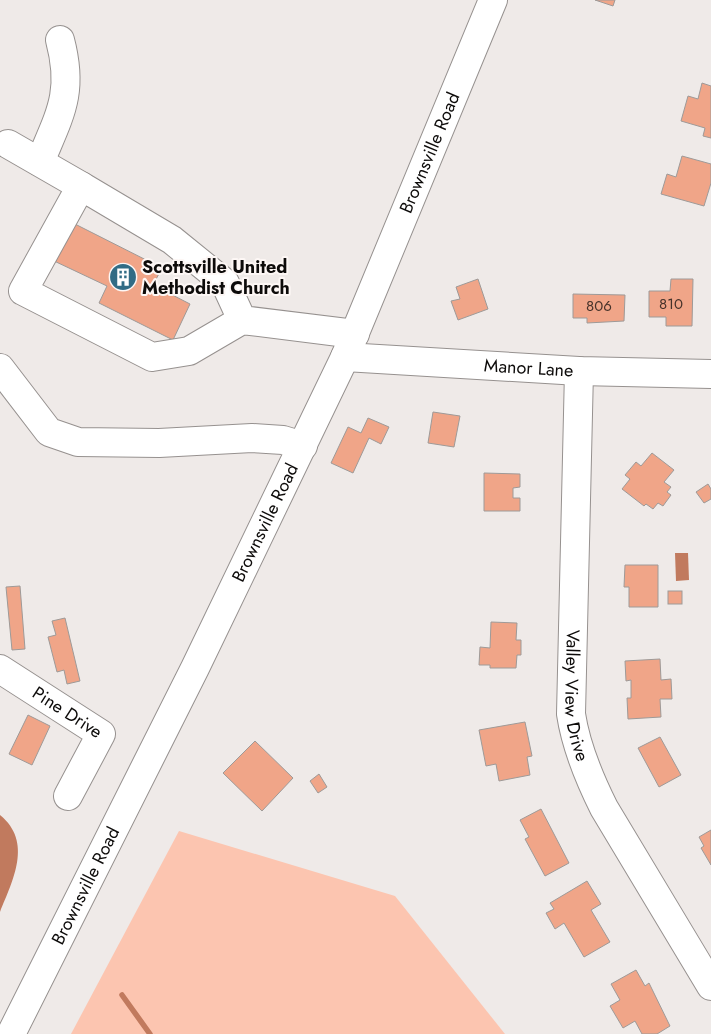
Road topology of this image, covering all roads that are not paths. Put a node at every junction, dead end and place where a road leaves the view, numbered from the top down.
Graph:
1 (493, 0) edge
2 (60, 40) dead end
3 (8, 144) dead end
4 (40, 162) junction
5 (81, 186) junction
6 (242, 320) junction
7 (350, 346) junction
8 (0, 368) edge
9 (579, 371) junction
10 (711, 374) edge
11 (303, 446) junction
12 (0, 669) edge
13 (68, 796) dead end
14 (711, 986) edge
15 (11, 1034) edge

1 - 7 street, Brownsville Road
2 - 4 street
3 - 4 street
4 - 5 street
5 - 6 street
5 - 6 street
6 - 7 street, Manor Lane
7 - 9 street, Manor Lane
7 - 11 street, Brownsville Road
8 - 11 street
9 - 10 street, Manor Lane
9 - 14 street, Valley View Drive
11 - 15 street, Brownsville Road
12 - 13 street, Pine Drive

